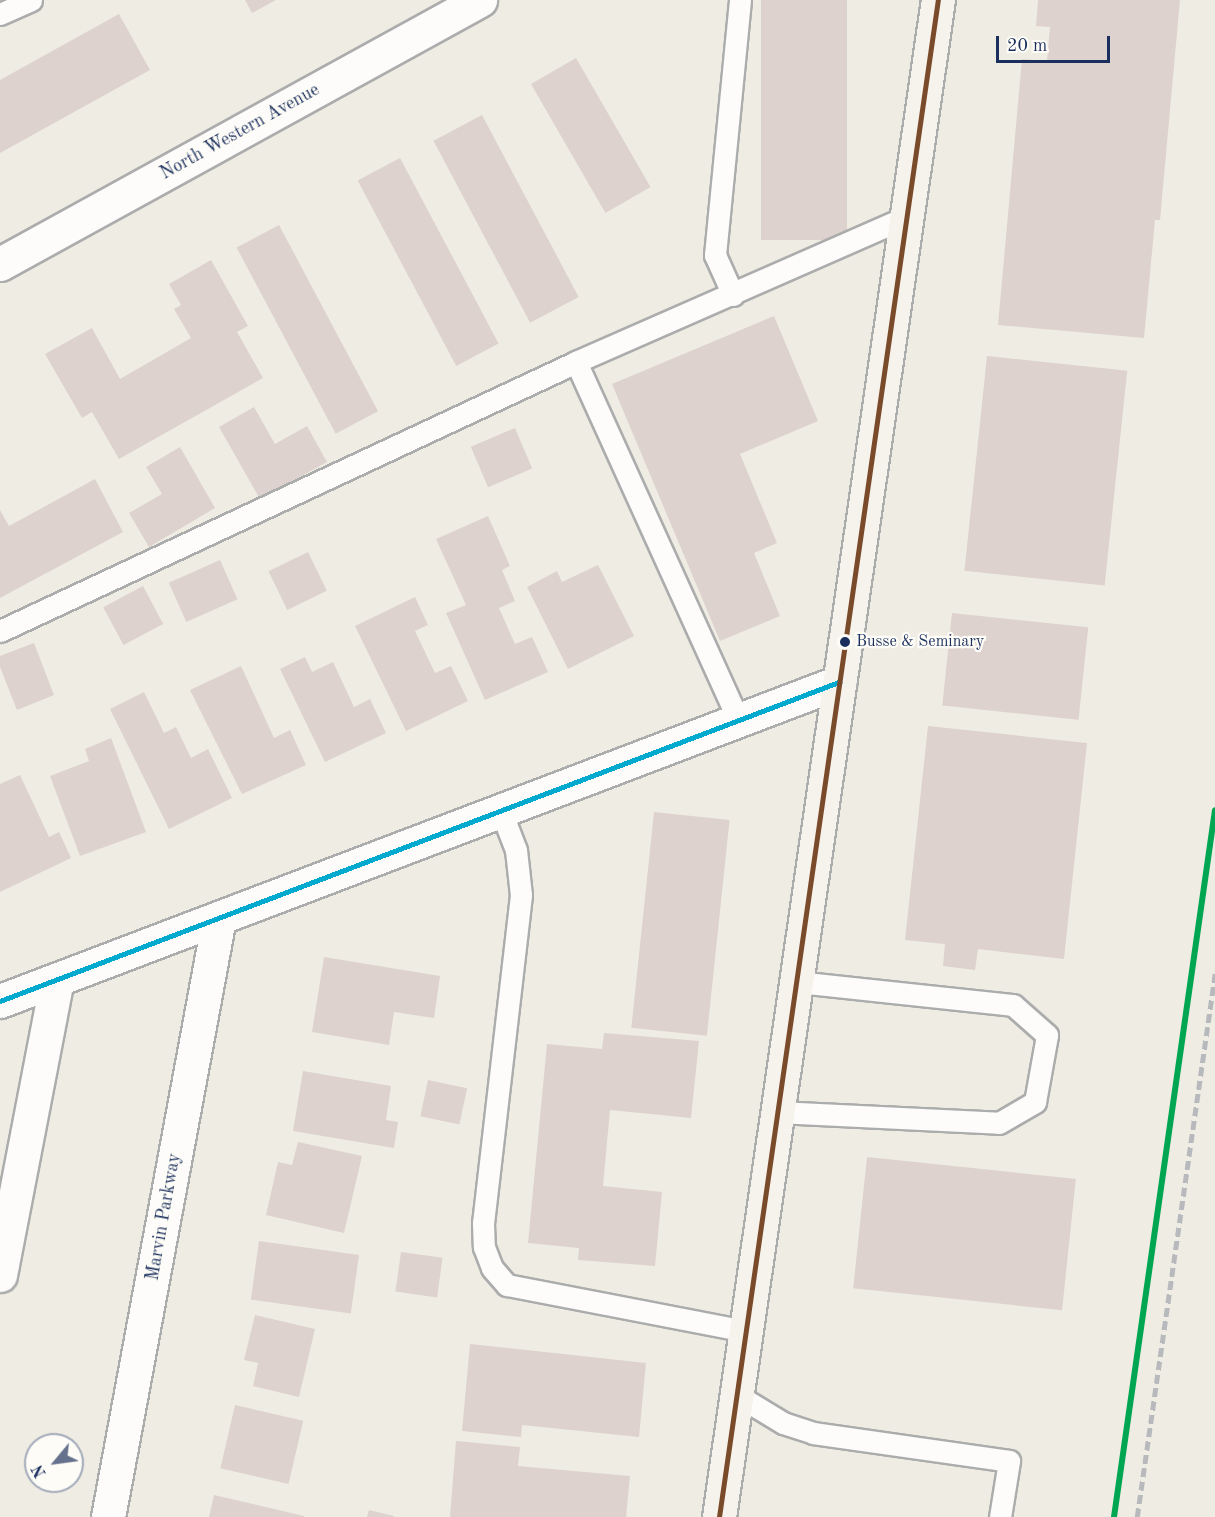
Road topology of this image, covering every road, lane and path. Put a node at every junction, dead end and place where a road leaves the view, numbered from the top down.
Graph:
1 (30, 0) edge
2 (480, 0) edge
3 (740, 0) edge
4 (938, 0) edge
5 (0, 14) edge
6 (907, 217) junction
7 (0, 264) edge
8 (733, 295) junction
9 (576, 362) junction
10 (0, 631) edge
11 (839, 682) junction
12 (739, 721) junction
13 (501, 811) junction
14 (219, 918) junction
15 (57, 980) junction
16 (796, 982) junction
17 (0, 1001) edge
18 (777, 1112) junction
19 (0, 1275) edge
20 (746, 1331) junction
21 (737, 1395) junction
22 (108, 1517) edge
23 (719, 1517) edge
24 (1000, 1517) edge

1 - 5 lane
2 - 7 street, North Western Avenue
3 - 8 lane
4 - 6 main road
6 - 8 lane
6 - 11 main road
8 - 9 lane
9 - 10 lane
9 - 12 lane
11 - 12 street
11 - 16 main road
12 - 13 street
13 - 14 street
13 - 20 lane
14 - 15 street
14 - 22 street, Marvin Parkway
15 - 17 street
15 - 19 street
16 - 18 main road
16 - 18 lane
18 - 20 main road
20 - 21 main road
21 - 23 main road
21 - 24 lane

